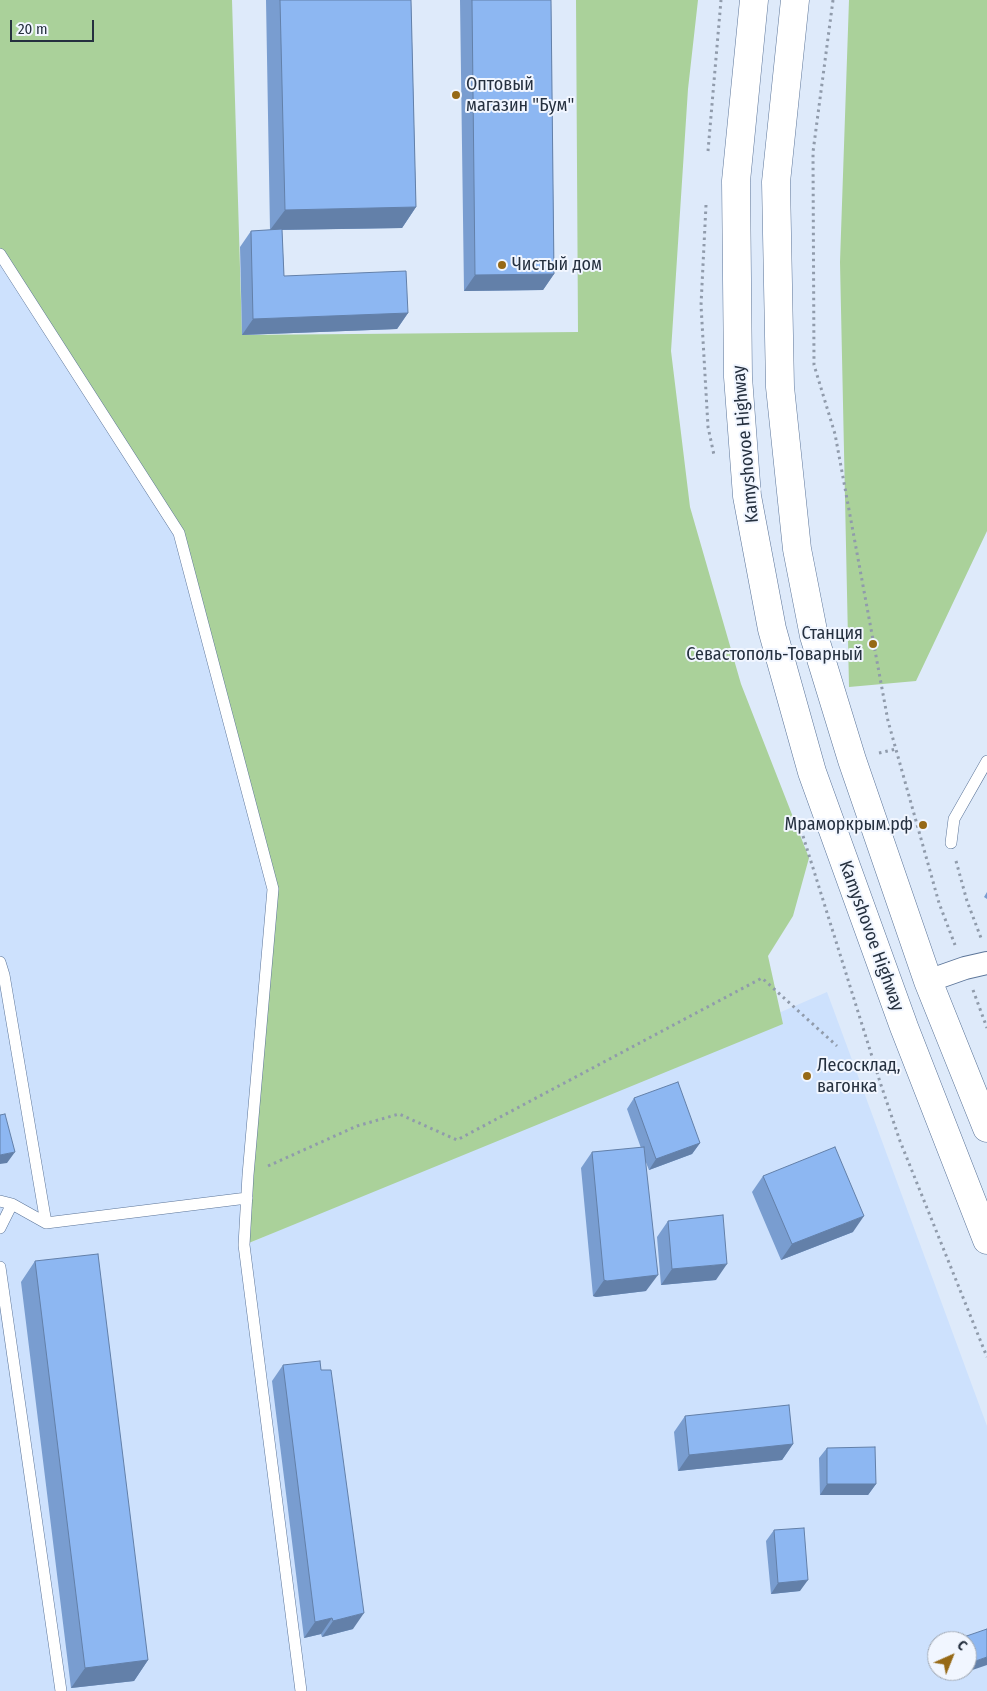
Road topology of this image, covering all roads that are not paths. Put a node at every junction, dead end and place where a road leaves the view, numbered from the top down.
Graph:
1 (754, 0) edge
2 (795, 0) edge
3 (0, 254) edge
4 (987, 761) edge
5 (951, 843) road end
6 (985, 953) edge
7 (0, 962) edge
8 (928, 981) junction
9 (987, 1128) edge
10 (247, 1198) junction
11 (0, 1201) edge
12 (12, 1204) junction
13 (46, 1223) junction
14 (0, 1228) edge
15 (987, 1240) edge
16 (0, 1267) edge
17 (61, 1691) edge
18 (301, 1691) edge

1 - 15 main road, Kamyshovoe Highway
2 - 8 main road
3 - 10 lane
4 - 5 lane
6 - 8 street
7 - 13 lane
8 - 9 main road
10 - 13 lane
10 - 18 lane
11 - 12 lane
12 - 13 lane
12 - 14 lane
16 - 17 lane

